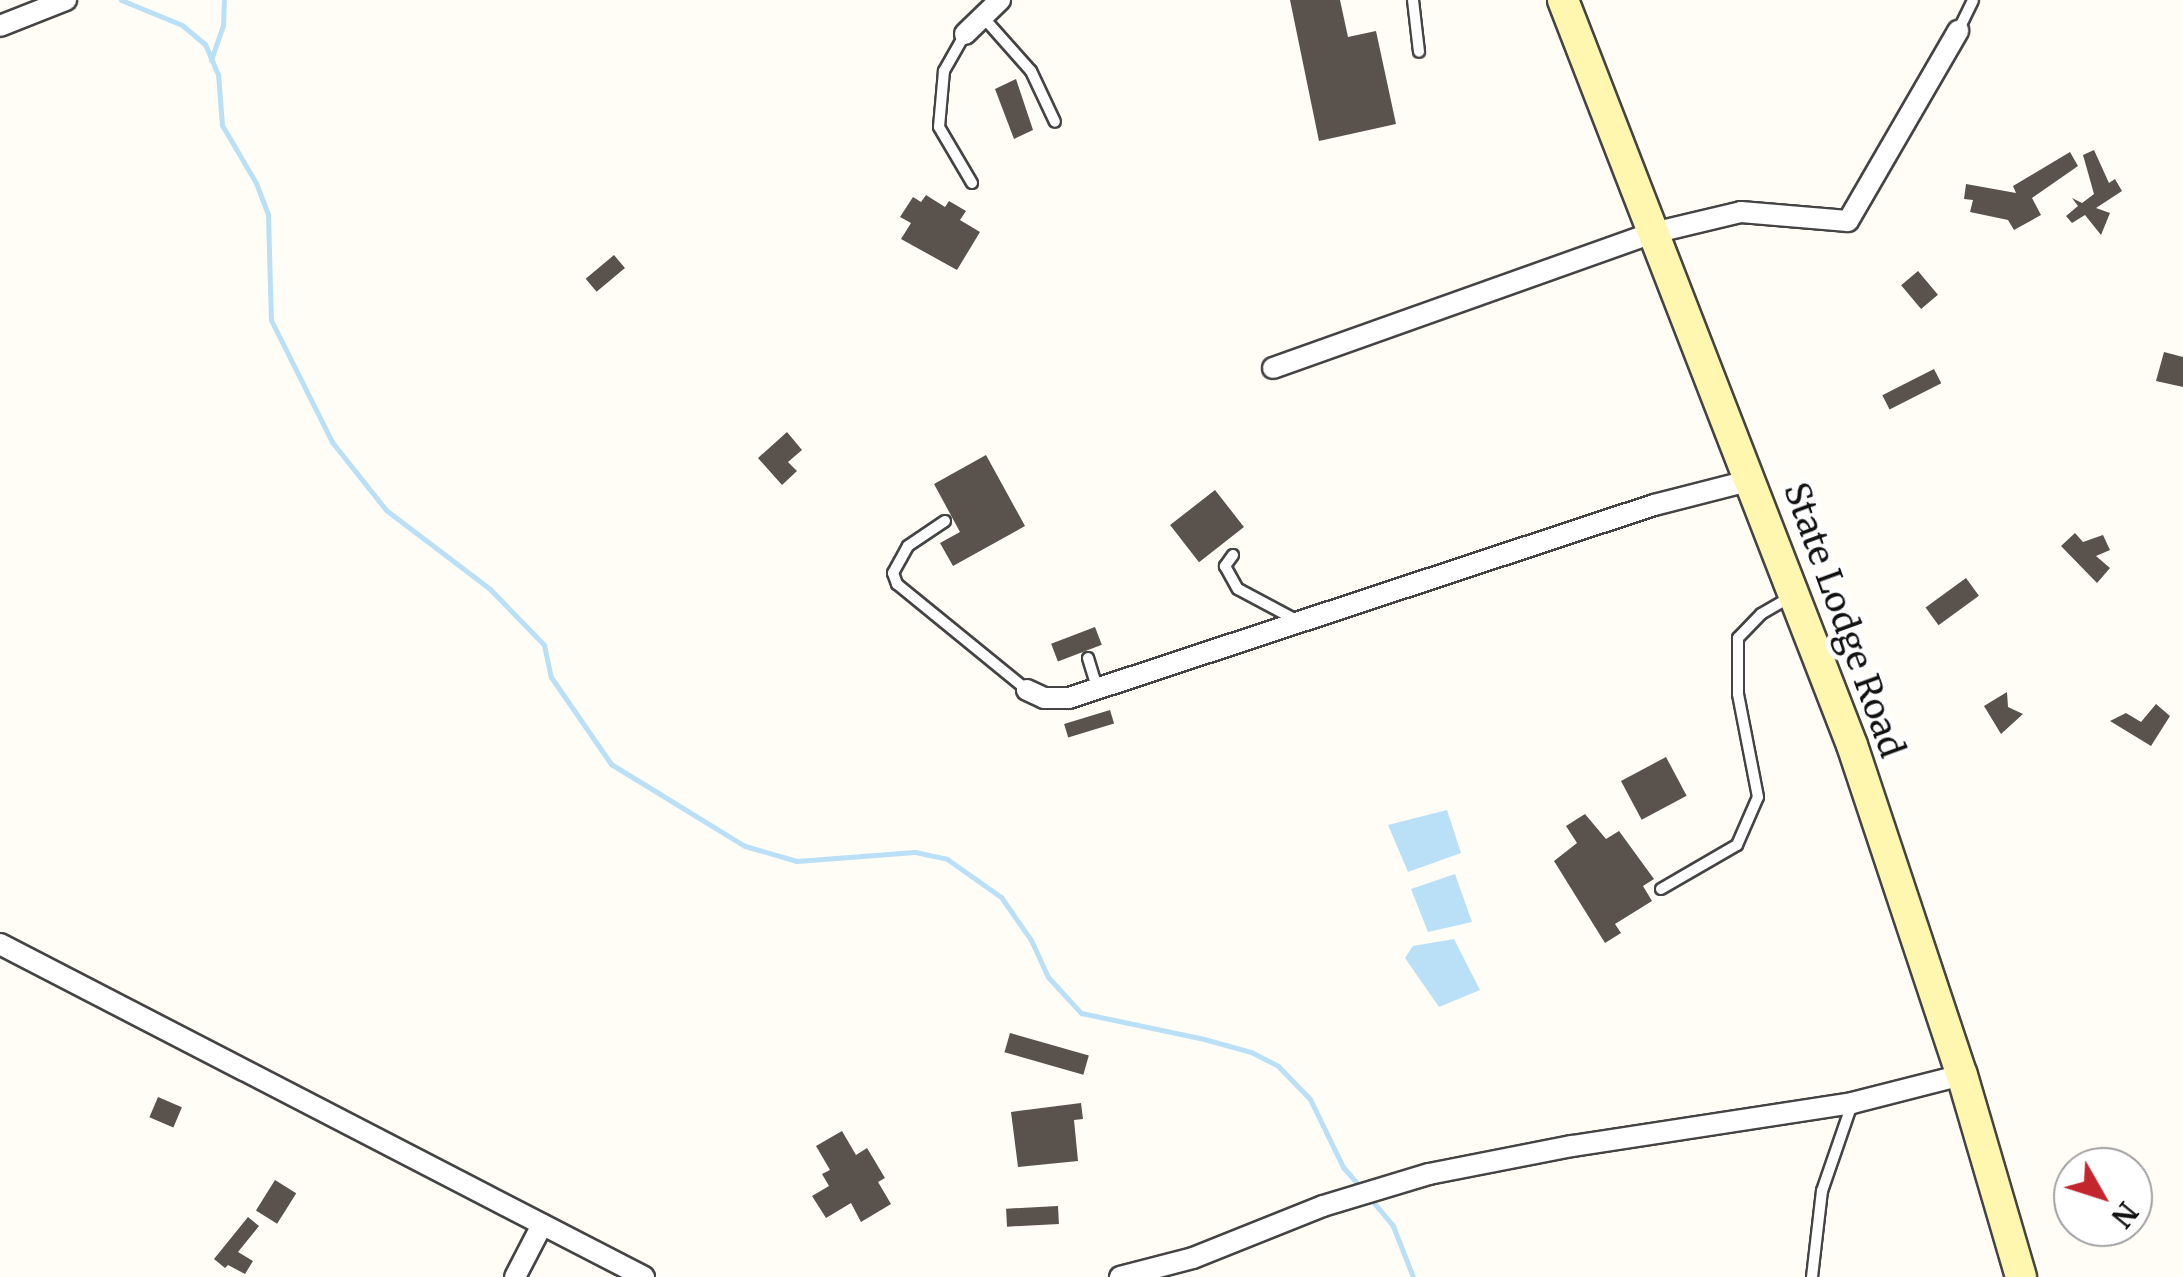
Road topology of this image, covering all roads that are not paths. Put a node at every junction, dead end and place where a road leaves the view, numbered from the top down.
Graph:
1 (66, 0) edge
2 (1000, 0) edge
3 (1413, 0) edge
4 (1563, 0) edge
5 (1972, 0) edge
6 (983, 17) junction
7 (0, 26) edge
8 (1958, 31) joint
9 (965, 34) joint
10 (1419, 52) dead end
11 (1055, 122) dead end
12 (972, 184) dead end
13 (1653, 233) junction
14 (1273, 368) dead end
15 (1752, 480) junction
16 (945, 522) dead end
17 (1232, 555) dead end
18 (1797, 594) junction
19 (1299, 621) junction
20 (1088, 658) dead end
21 (1097, 689) junction
22 (1027, 690) joint
23 (1661, 889) dead end
24 (0, 944) edge
25 (1962, 1075) junction
26 (1852, 1103) junction
27 (542, 1225) junction
28 (515, 1277) edge
29 (644, 1277) edge
30 (1120, 1277) edge
31 (1812, 1277) edge
32 (2022, 1277) edge

1 - 7 street
2 - 6 street
3 - 10 lane
4 - 13 street, State Lodge Road
5 - 8 lane
6 - 9 street
6 - 11 lane
8 - 13 street
9 - 12 lane
13 - 14 street
13 - 15 street, State Lodge Road
15 - 18 street, State Lodge Road
15 - 19 street
16 - 22 lane
17 - 19 lane
18 - 23 lane
18 - 25 street, State Lodge Road
19 - 21 street
20 - 21 lane
21 - 22 street
24 - 27 street
25 - 26 street
25 - 32 street, State Lodge Road
26 - 30 street
26 - 31 lane
27 - 28 street
27 - 29 street

